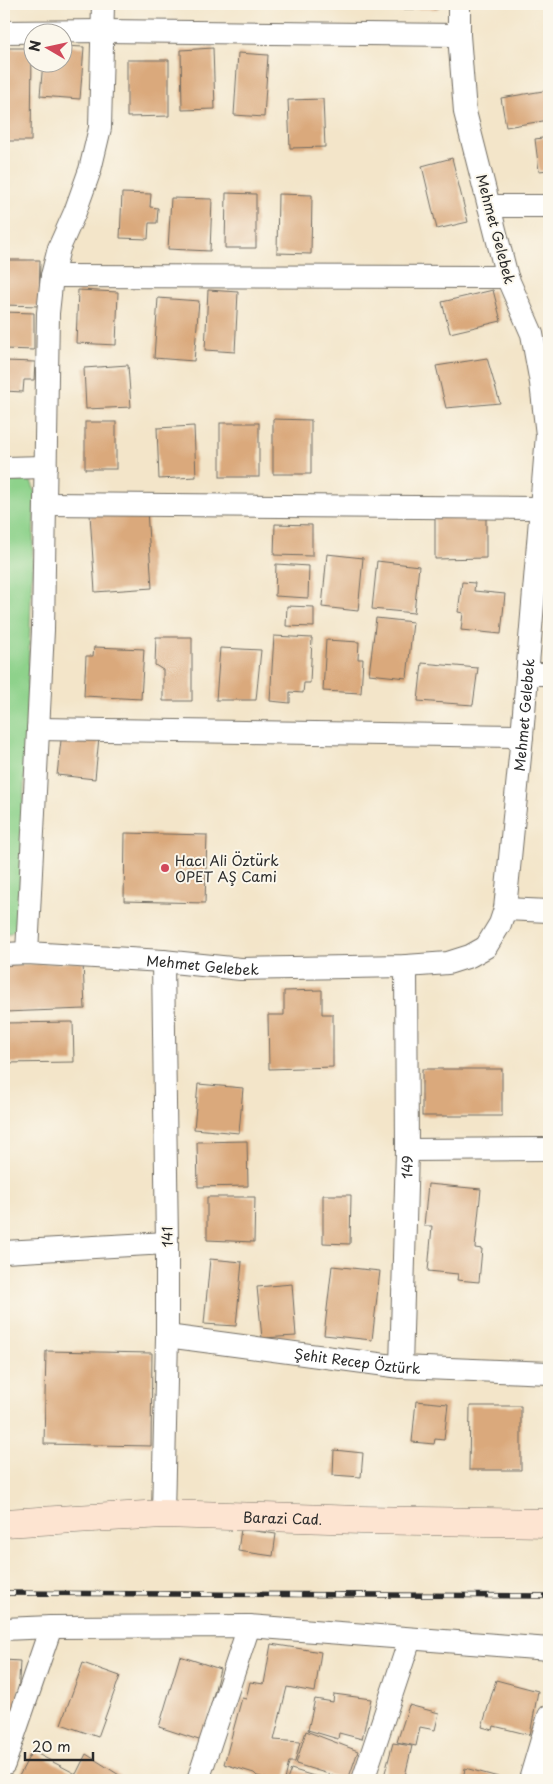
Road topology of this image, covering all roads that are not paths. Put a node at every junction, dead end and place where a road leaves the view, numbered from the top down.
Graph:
1 (103, 4) edge
2 (459, 4) edge
3 (103, 31) junction
4 (4, 32) edge
5 (459, 35) junction
6 (489, 206) junction
7 (549, 206) edge
8 (52, 276) junction
9 (506, 277) junction
10 (548, 435) edge
11 (4, 468) edge
12 (46, 468) junction
13 (45, 504) junction
14 (540, 508) junction
15 (527, 674) junction
16 (549, 674) edge
17 (38, 729) junction
18 (522, 736) junction
19 (505, 909) junction
20 (549, 911) edge
21 (27, 953) junction
22 (4, 954) edge
23 (163, 961) junction
24 (406, 966) junction
25 (549, 1149) edge
26 (407, 1150) junction
27 (167, 1243) junction
28 (4, 1252) edge
29 (167, 1336) junction
30 (401, 1367) junction
31 (549, 1373) edge
32 (163, 1514) junction
33 (7, 1523) edge
34 (549, 1523) edge
35 (249, 1626) junction
36 (51, 1627) junction
37 (4, 1629) edge
38 (410, 1639) junction
39 (549, 1649) edge
40 (549, 1716) edge
41 (4, 1764) edge
42 (198, 1780) edge
43 (363, 1780) edge
44 (530, 1780) edge

1 - 3 street
2 - 5 street, Mehmet Gelebek
3 - 4 street
3 - 5 street
3 - 8 street
5 - 6 street, Mehmet Gelebek
6 - 7 street
6 - 9 street, Mehmet Gelebek
8 - 9 street
8 - 12 street
9 - 10 street, Mehmet Gelebek
10 - 14 street, Mehmet Gelebek
11 - 12 street
12 - 13 street
13 - 14 street
13 - 17 street
14 - 15 street, Mehmet Gelebek
15 - 16 street
15 - 18 street, Mehmet Gelebek
17 - 18 street
17 - 21 street
18 - 19 street, Mehmet Gelebek
19 - 20 street
19 - 24 street, Mehmet Gelebek
21 - 22 street, Mehmet Gelebek
21 - 23 street, Mehmet Gelebek
23 - 24 street, Mehmet Gelebek
23 - 27 street, 141
24 - 26 street, 149
25 - 26 street
26 - 30 street, 149
27 - 28 street
27 - 29 street, 141
29 - 30 street, Şehit Recep Öztürk
29 - 32 street, 141
30 - 31 street, Şehit Recep Öztürk
32 - 33 street, Barazi Cad.
32 - 34 street, Barazi Cad.
35 - 36 street
35 - 38 street
35 - 42 street
36 - 37 street
36 - 41 street
38 - 39 street
38 - 43 street
40 - 44 street

